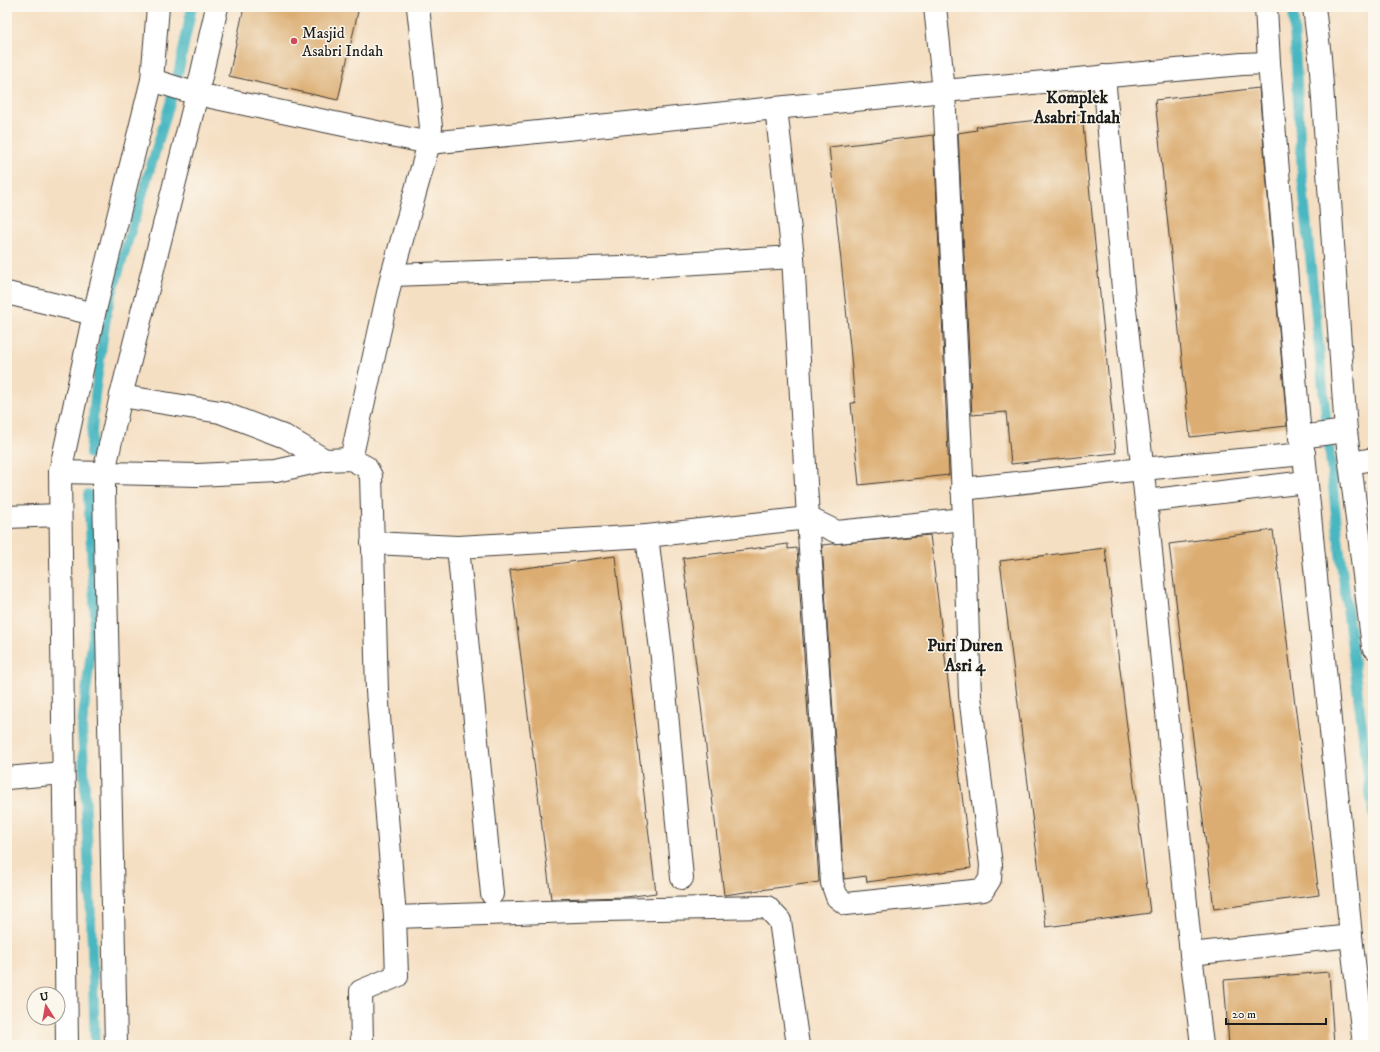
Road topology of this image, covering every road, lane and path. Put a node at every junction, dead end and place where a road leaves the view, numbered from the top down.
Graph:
1 (158, 7) edge
2 (217, 7) edge
3 (418, 7) edge
4 (935, 7) edge
5 (1266, 7) edge
6 (1314, 7) edge
7 (1269, 64) junction
8 (1104, 76) junction
9 (152, 80) junction
10 (944, 91) junction
11 (197, 94) junction
12 (776, 108) junction
13 (429, 143) junction
14 (793, 257) junction
15 (392, 275) junction
16 (7, 293) edge
17 (94, 314) junction
18 (121, 396) junction
19 (1341, 432) junction
20 (1305, 442) junction
21 (351, 459) junction
22 (1373, 459) edge
23 (325, 460) junction
24 (1351, 463) junction
25 (1142, 469) junction
26 (60, 472) junction
27 (104, 472) junction
28 (1306, 482) junction
29 (962, 489) junction
30 (1146, 501) junction
31 (60, 515) junction
32 (7, 517) edge
33 (808, 518) junction
34 (964, 519) junction
35 (647, 536) junction
36 (372, 543) junction
37 (458, 547) junction
38 (1372, 633) edge
39 (63, 773) junction
40 (7, 778) edge
41 (682, 878) dead end
42 (492, 894) dead end
43 (395, 917) junction
44 (1351, 936) junction
45 (1190, 954) junction
46 (67, 1045) edge
47 (116, 1045) edge
48 (362, 1045) edge
49 (798, 1045) edge
50 (1202, 1045) edge
51 (1364, 1045) edge

1 - 9 street
2 - 11 street
3 - 13 street
4 - 10 street
5 - 7 street
6 - 19 street
7 - 8 street
7 - 20 street
8 - 10 street
8 - 25 street
9 - 11 street
9 - 17 street
10 - 12 street
10 - 29 street
11 - 13 street
11 - 18 street
12 - 13 street
12 - 14 street
13 - 15 street
14 - 15 street
14 - 33 street
15 - 21 street
16 - 17 street
17 - 26 street
18 - 23 street
18 - 27 street
19 - 20 street
19 - 24 street
20 - 25 street
20 - 28 street
21 - 23 street
21 - 36 street
22 - 24 street
23 - 27 street
24 - 38 street
25 - 29 street
25 - 30 street
26 - 27 street
26 - 31 street
27 - 47 street
28 - 30 street
28 - 44 street
29 - 34 street
30 - 45 street
31 - 32 street
31 - 39 street
33 - 34 street
33 - 34 street
33 - 35 street
35 - 37 street
35 - 41 street
36 - 37 street
36 - 43 street
37 - 42 street
39 - 40 street
39 - 46 street
43 - 48 street
43 - 49 street
44 - 45 street
44 - 51 street
45 - 50 street

